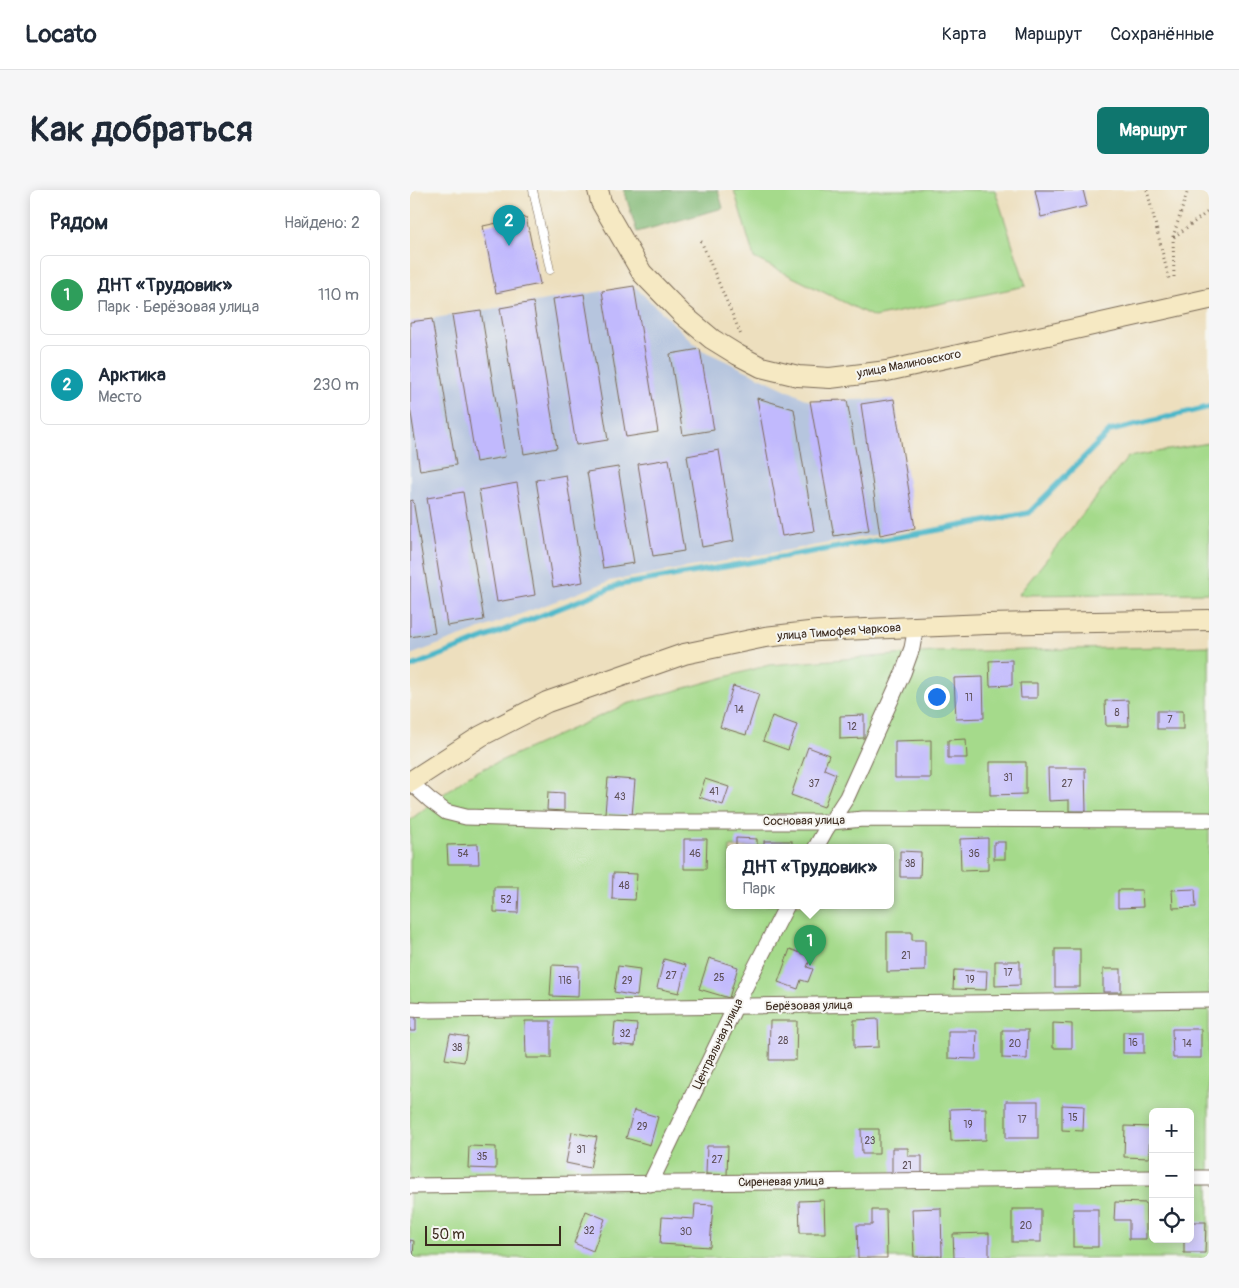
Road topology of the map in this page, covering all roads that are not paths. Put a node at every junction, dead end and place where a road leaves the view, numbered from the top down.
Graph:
1 (533, 190) edge
2 (598, 190) edge
3 (550, 270) dead end
4 (1209, 299) edge
5 (1209, 620) edge
6 (916, 626) junction
7 (410, 782) edge
8 (1209, 820) edge
9 (831, 822) junction
10 (818, 844) edge
11 (785, 909) edge
12 (1209, 1000) edge
13 (735, 1007) junction
14 (410, 1009) edge
15 (1149, 1178) edge
16 (1194, 1178) edge
17 (1209, 1178) edge
18 (650, 1184) junction
19 (410, 1186) edge

1 - 3 lane
2 - 4 main road, улица Малиновского
5 - 6 main road, улица Тимофея Чаркова
6 - 7 main road, улица Тимофея Чаркова
6 - 9 street
7 - 9 street, Сосновая улица
8 - 9 street, Сосновая улица
9 - 10 street
11 - 13 street, Центральная улица
12 - 13 street, Берёзовая улица
13 - 14 street, Берёзовая улица
13 - 18 street, Центральная улица
15 - 18 street, Сиреневая улица
16 - 17 street
18 - 19 street, Сиреневая улица

